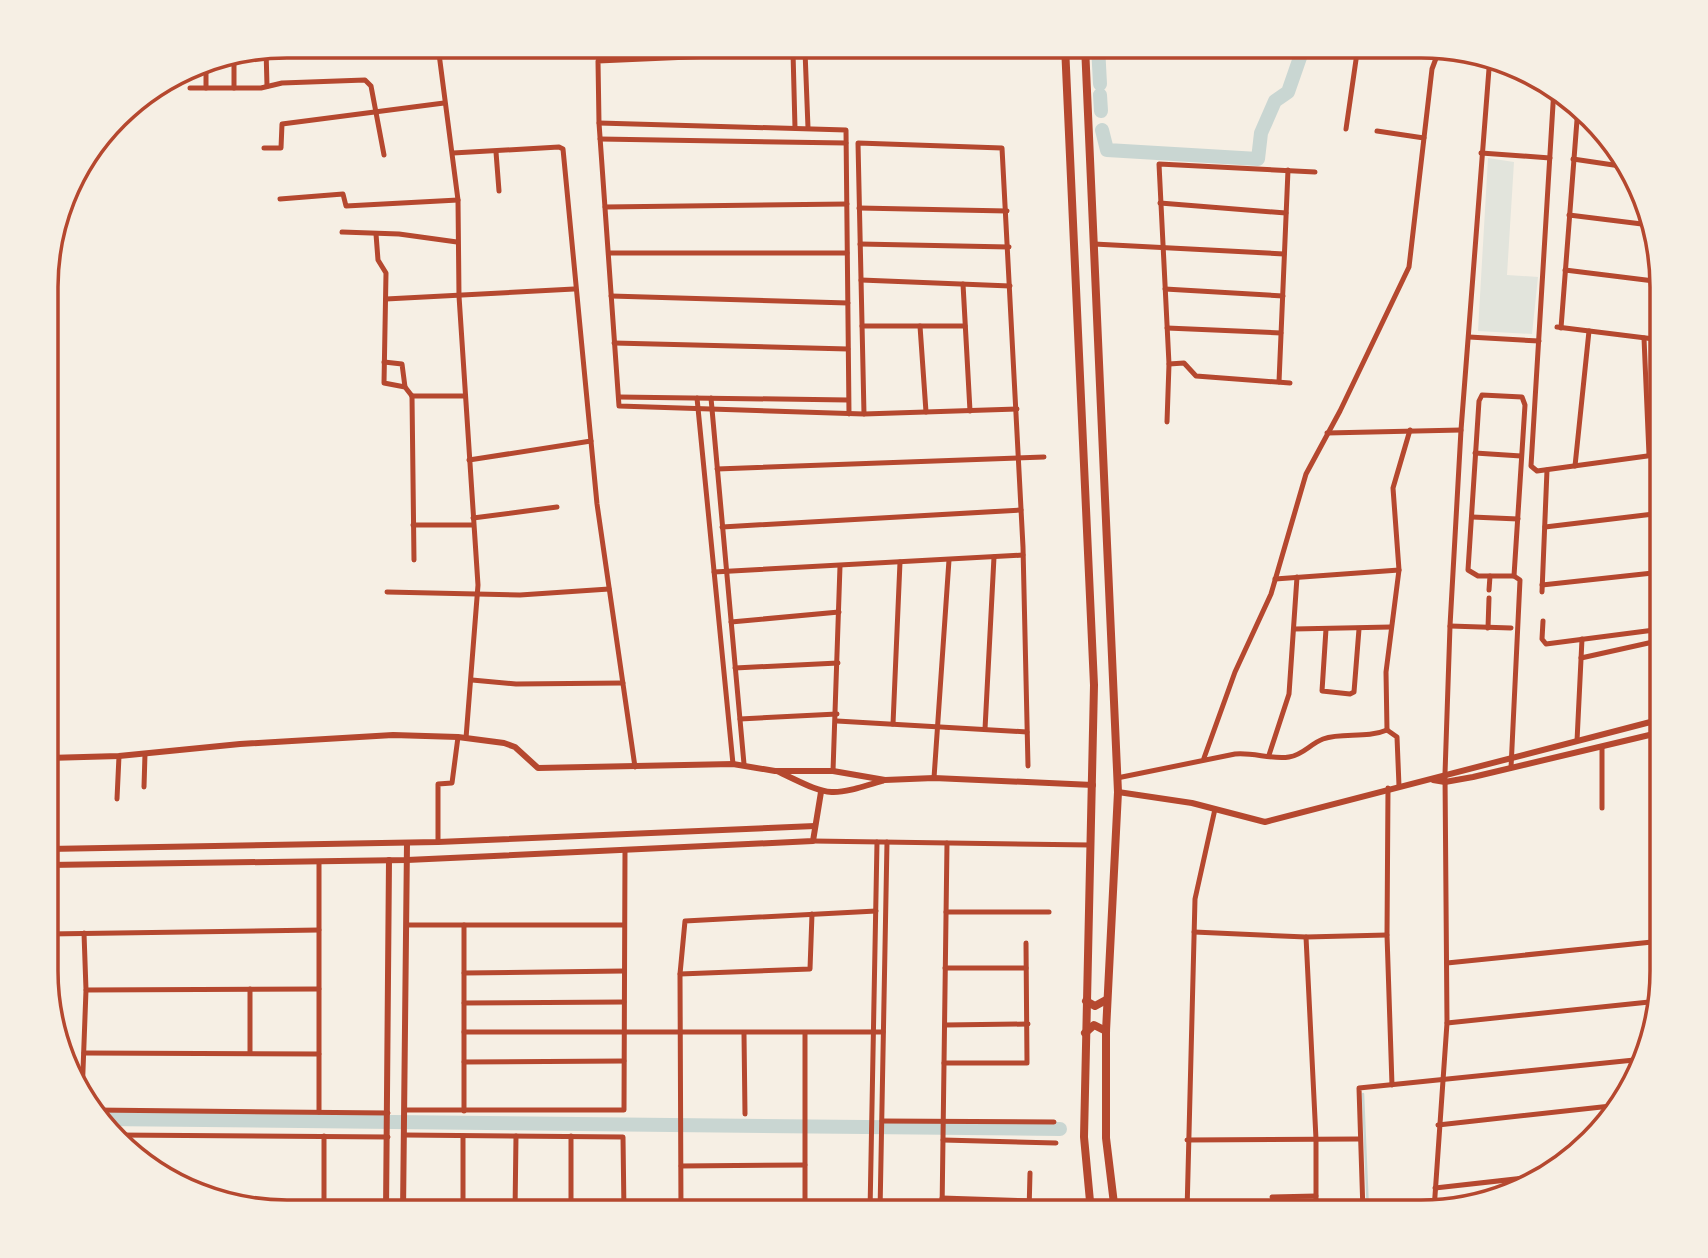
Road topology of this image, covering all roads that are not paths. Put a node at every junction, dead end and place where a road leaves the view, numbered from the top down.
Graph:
1 (439, 58) edge
2 (629, 58) edge
3 (793, 58) edge
4 (805, 58) edge
5 (1066, 58) edge
6 (1086, 58) edge
7 (1356, 58) edge
8 (1435, 58) edge
9 (266, 59) edge
10 (234, 65) edge
11 (1489, 68) edge
12 (206, 73) edge
13 (267, 86) junction
14 (190, 88) dead end
15 (206, 88) junction
16 (234, 88) junction
17 (1554, 100) edge
18 (444, 103) junction
19 (376, 111) junction
20 (1577, 119) edge
21 (599, 123) junction
22 (795, 128) junction
23 (808, 128) junction
24 (1346, 129) dead end
25 (1377, 131) dead end
26 (1071, 132) junction
27 (1089, 134) junction
28 (1424, 138) junction
29 (600, 139) junction
30 (846, 144) junction
31 (264, 148) dead end
32 (496, 152) junction
33 (453, 153) junction
34 (1481, 153) junction
35 (384, 155) dead end
36 (1550, 158) junction
37 (1573, 159) junction
38 (1090, 160) junction
39 (1072, 161) junction
40 (1615, 165) edge
41 (1288, 170) junction
42 (1315, 172) dead end
43 (499, 191) dead end
44 (280, 199) dead end
45 (458, 200) junction
46 (1160, 203) junction
47 (847, 204) junction
48 (605, 207) junction
49 (859, 208) junction
50 (1007, 211) junction
51 (1286, 213) junction
52 (1569, 215) junction
53 (1641, 224) edge
54 (342, 232) dead end
55 (376, 234) junction
56 (457, 242) junction
57 (860, 244) junction
58 (1094, 244) junction
59 (1009, 247) junction
60 (1163, 247) junction
61 (609, 253) junction
62 (847, 253) junction
63 (1284, 254) junction
64 (1565, 270) junction
65 (861, 280) junction
66 (1650, 281) edge
67 (963, 284) junction
68 (1010, 286) junction
69 (574, 289) junction
70 (1165, 289) junction
71 (458, 296) junction
72 (611, 296) junction
73 (1283, 296) junction
74 (387, 299) junction
75 (848, 303) junction
76 (862, 326) junction
77 (920, 326) junction
78 (965, 326) junction
79 (1167, 328) junction
80 (1589, 331) junction
81 (1281, 332) junction
82 (1469, 337) junction
83 (1644, 338) junction
84 (1650, 339) edge
85 (1539, 341) junction
86 (614, 343) junction
87 (848, 349) junction
88 (384, 362) junction
89 (1169, 364) junction
90 (1279, 382) junction
91 (1290, 383) dead end
92 (405, 387) junction
93 (412, 396) junction
94 (464, 396) junction
95 (619, 397) junction
96 (697, 398) junction
97 (710, 398) junction
98 (848, 400) junction
99 (1017, 409) junction
100 (698, 410) junction
101 (712, 410) junction
102 (970, 411) junction
103 (926, 412) junction
104 (849, 414) junction
105 (864, 414) junction
106 (1167, 422) dead end
107 (1461, 429) junction
108 (1410, 430) junction
109 (1327, 433) junction
110 (591, 441) junction
111 (1475, 453) junction
112 (1649, 455) joint
113 (1521, 456) junction
114 (1044, 457) dead end
115 (1019, 459) junction
116 (468, 460) junction
117 (1575, 466) junction
118 (717, 469) junction
119 (1547, 470) junction
120 (557, 507) dead end
121 (1021, 510) junction
122 (1650, 514) edge
123 (1472, 517) junction
124 (472, 518) junction
125 (1518, 519) junction
126 (413, 525) junction
127 (474, 525) junction
128 (722, 527) junction
129 (1545, 527) junction
130 (1023, 555) junction
131 (1108, 556) junction
132 (994, 557) junction
133 (1089, 558) junction
134 (949, 559) junction
135 (414, 560) dead end
136 (900, 562) junction
137 (840, 566) junction
138 (1399, 570) junction
139 (714, 572) junction
140 (726, 572) junction
141 (1650, 574) edge
142 (1490, 576) junction
143 (1514, 576) junction
144 (1297, 577) junction
145 (1275, 579) junction
146 (1109, 586) junction
147 (1090, 587) junction
148 (608, 589) junction
149 (1489, 590) dead end
150 (387, 592) dead end
151 (478, 595) junction
152 (1489, 598) dead end
153 (839, 612) junction
154 (1544, 621) dead end
155 (731, 622) junction
156 (1450, 626) junction
157 (1391, 627) junction
158 (1488, 628) junction
159 (1511, 628) dead end
160 (1294, 629) junction
161 (1326, 629) junction
162 (1359, 629) junction
163 (1650, 630) edge
164 (1582, 639) junction
165 (1650, 643) edge
166 (1581, 658) junction
167 (838, 663) junction
168 (735, 668) junction
169 (472, 680) junction
170 (623, 682) junction
171 (837, 717) junction
172 (740, 719) junction
173 (1650, 722) edge
174 (893, 724) junction
175 (939, 727) junction
176 (985, 729) junction
177 (1387, 730) junction
178 (1027, 732) junction
179 (1650, 735) edge
180 (462, 738) junction
181 (1577, 741) junction
182 (1602, 747) junction
183 (145, 754) junction
184 (1269, 755) junction
185 (118, 756) junction
186 (1512, 757) junction
187 (58, 758) edge
188 (1204, 758) junction
189 (733, 764) junction
190 (744, 764) junction
191 (1028, 766) dead end
192 (635, 767) junction
193 (1511, 768) junction
194 (775, 771) junction
195 (833, 771) junction
196 (1445, 774) junction
197 (1028, 775) dead end
198 (934, 778) junction
199 (1117, 778) junction
200 (885, 780) junction
201 (1433, 780) junction
202 (1445, 782) junction
203 (1028, 783) junction
204 (1093, 785) junction
205 (1399, 786) junction
206 (144, 787) dead end
207 (1388, 788) junction
208 (821, 792) junction
209 (1118, 792) junction
210 (117, 799) dead end
211 (1602, 808) dead end
212 (1215, 809) junction
213 (815, 826) junction
214 (813, 841) junction
215 (438, 842) junction
216 (877, 842) junction
217 (887, 842) junction
218 (407, 843) junction
219 (947, 843) junction
220 (1090, 845) junction
221 (58, 849) edge
222 (625, 851) junction
223 (389, 860) junction
224 (407, 860) junction
225 (319, 862) junction
226 (58, 865) edge
227 (876, 911) junction
228 (946, 912) junction
229 (1049, 912) dead end
230 (812, 914) junction
231 (407, 925) junction
232 (464, 925) junction
233 (624, 925) junction
234 (319, 930) junction
235 (1194, 932) junction
236 (84, 933) junction
237 (58, 934) edge
238 (1387, 935) junction
239 (1306, 937) junction
240 (1650, 942) edge
241 (1026, 943) dead end
242 (1447, 963) junction
243 (946, 968) junction
244 (1027, 968) junction
245 (624, 971) junction
246 (464, 973) junction
247 (680, 974) junction
248 (388, 986) junction
249 (406, 987) junction
250 (250, 989) junction
251 (319, 989) junction
252 (86, 990) junction
253 (1106, 1000) junction
254 (1086, 1001) junction
255 (624, 1002) junction
256 (1648, 1002) edge
257 (464, 1003) junction
258 (1447, 1023) junction
259 (1028, 1024) junction
260 (945, 1025) junction
261 (1106, 1031) junction
262 (464, 1032) junction
263 (624, 1032) junction
264 (873, 1032) junction
265 (883, 1032) junction
266 (805, 1033) junction
267 (1085, 1033) junction
268 (680, 1034) junction
269 (744, 1034) junction
270 (84, 1053) junction
271 (250, 1053) junction
272 (319, 1054) junction
273 (1632, 1060) edge
274 (625, 1061) junction
275 (464, 1062) junction
276 (944, 1063) junction
277 (83, 1076) edge
278 (1441, 1081) junction
279 (1392, 1086) junction
280 (1606, 1106) edge
281 (105, 1110) edge
282 (464, 1111) junction
283 (319, 1112) junction
284 (405, 1112) junction
285 (388, 1114) junction
286 (745, 1114) dead end
287 (882, 1122) junction
288 (1054, 1122) dead end
289 (944, 1123) junction
290 (1438, 1125) junction
291 (405, 1132) junction
292 (388, 1134) junction
293 (127, 1135) edge
294 (324, 1136) junction
295 (463, 1136) junction
296 (516, 1136) junction
297 (571, 1136) junction
298 (943, 1137) junction
299 (1316, 1139) junction
300 (1359, 1139) junction
301 (1187, 1140) junction
302 (1056, 1143) dead end
303 (681, 1166) junction
304 (805, 1166) junction
305 (1030, 1173) dead end
306 (1522, 1178) edge
307 (1435, 1188) junction
308 (1316, 1196) junction
309 (1272, 1197) dead end
310 (943, 1198) joint
311 (974, 1199) joint
312 (1434, 1199) edge
313 (324, 1200) edge
314 (387, 1200) edge
315 (403, 1200) edge
316 (463, 1200) edge
317 (515, 1200) edge
318 (570, 1200) edge
319 (624, 1200) edge
320 (681, 1200) edge
321 (805, 1200) edge
322 (870, 1200) edge
323 (880, 1200) edge
324 (1002, 1200) edge
325 (1030, 1200) edge
326 (1090, 1200) edge
327 (1114, 1200) edge
328 (1187, 1200) edge
329 (1316, 1200) edge
330 (1362, 1200) edge

1 - 18 street
2 - 21 street
3 - 22 street
4 - 23 street
5 - 26 main road
6 - 27 main road
7 - 24 street
8 - 28 street
9 - 13 street
10 - 16 street
11 - 34 street
12 - 15 street
13 - 16 street
13 - 19 street
14 - 15 street
15 - 16 street
17 - 36 street
18 - 19 street
18 - 33 street
19 - 31 street
19 - 35 street
20 - 37 street
21 - 22 street
21 - 29 street
22 - 23 street
23 - 30 street
25 - 28 street
26 - 27 main road
26 - 39 main road
27 - 38 main road
28 - 109 street
29 - 30 street
29 - 48 street
30 - 47 street
32 - 33 street
32 - 43 street
32 - 69 street
33 - 45 street
34 - 36 street
34 - 82 street
36 - 85 street
37 - 40 street
37 - 52 street
38 - 39 main road
38 - 58 main road
39 - 133 main road
41 - 42 street
41 - 46 street
41 - 51 street
44 - 45 street
45 - 56 street
46 - 51 street
46 - 60 street
47 - 48 street
47 - 62 street
48 - 61 street
49 - 50 street
49 - 50 street
49 - 57 street
50 - 59 street
51 - 63 street
52 - 53 street
52 - 64 street
54 - 55 street
55 - 56 street
55 - 74 street
56 - 71 street
57 - 59 street
57 - 65 street
58 - 60 street
58 - 131 main road
59 - 68 street
60 - 63 street
60 - 70 street
61 - 62 street
61 - 72 street
62 - 75 street
63 - 73 street
64 - 66 street
64 - 80 street
65 - 67 street
65 - 76 street
67 - 68 street
67 - 78 street
68 - 99 street
69 - 71 street
69 - 110 street
70 - 73 street
70 - 79 street
71 - 74 street
71 - 94 street
72 - 75 street
72 - 86 street
73 - 81 street
74 - 88 street
75 - 87 street
76 - 77 street
76 - 105 street
77 - 78 street
77 - 103 street
78 - 102 street
79 - 81 street
79 - 89 street
80 - 83 street
80 - 117 street
81 - 90 street
82 - 85 street
82 - 107 street
83 - 84 street
83 - 112 street
85 - 119 street
86 - 87 street
86 - 95 street
87 - 98 street
88 - 92 street
88 - 92 street
89 - 90 street
89 - 106 street
90 - 91 street
92 - 93 street
93 - 94 street
93 - 126 street
94 - 116 street
95 - 96 street
95 - 100 street
96 - 97 street
96 - 100 street
97 - 98 street
97 - 101 street
98 - 104 street
99 - 102 street
99 - 115 street
100 - 101 street
100 - 139 street
101 - 104 street
101 - 118 street
102 - 103 street
103 - 105 street
104 - 105 street
107 - 108 street
107 - 156 street
108 - 109 street
108 - 138 street
109 - 145 street
110 - 116 street
110 - 148 street
111 - 113 street
111 - 113 street
111 - 123 street
112 - 117 street
113 - 125 street
114 - 115 street
115 - 118 street
115 - 121 street
116 - 124 street
117 - 119 street
118 - 128 street
119 - 129 street
120 - 124 street
121 - 128 street
121 - 130 street
122 - 129 street
123 - 125 street
123 - 142 street
124 - 127 street
125 - 143 street
126 - 127 street
126 - 135 street
127 - 151 street
128 - 140 street
129 - 141 street
130 - 132 street
130 - 178 street
131 - 133 main road
131 - 146 main road
132 - 134 street
132 - 176 street
133 - 147 main road
134 - 136 street
134 - 175 street
136 - 137 street
136 - 174 street
137 - 140 street
137 - 153 street
138 - 144 street
138 - 157 street
139 - 140 street
139 - 189 street
140 - 155 street
142 - 143 street
142 - 149 street
143 - 186 street
144 - 145 street
144 - 160 street
145 - 188 street
146 - 147 main road
146 - 199 main road
147 - 204 main road
148 - 151 street
148 - 170 street
150 - 151 street
151 - 169 street
152 - 158 street
153 - 155 street
153 - 167 street
154 - 164 street
155 - 168 street
156 - 158 street
156 - 196 street
157 - 162 street
157 - 177 street
158 - 159 street
160 - 161 street
160 - 184 street
161 - 162 street
161 - 162 street
163 - 164 street
164 - 166 street
165 - 166 street
166 - 181 street
167 - 168 street
167 - 171 street
168 - 172 street
169 - 170 street
169 - 180 street
170 - 192 street
171 - 172 street
171 - 174 street
171 - 195 street
172 - 190 street
173 - 181 street
174 - 175 street
175 - 176 street
175 - 198 street
176 - 178 street
177 - 184 street
177 - 205 street
178 - 191 street
179 - 182 street
180 - 183 street
180 - 192 street
180 - 215 street
181 - 186 street
182 - 193 street
182 - 211 street
183 - 185 street
183 - 206 street
184 - 188 street
185 - 187 street
185 - 210 street
186 - 193 street
186 - 196 street
188 - 199 street
189 - 190 street
189 - 192 street
190 - 194 street
193 - 202 street
194 - 195 street
194 - 208 street
195 - 200 street
196 - 201 street
196 - 202 street
197 - 203 street
198 - 200 street
198 - 203 street
199 - 209 main road
200 - 208 street
201 - 202 street
201 - 205 street
202 - 242 street
203 - 204 street
204 - 220 main road
205 - 207 street
207 - 212 street
207 - 238 street
208 - 213 street
209 - 212 street
209 - 253 main road
212 - 235 street
213 - 214 street
213 - 215 street
214 - 216 street
214 - 222 street
215 - 218 street
216 - 217 street
216 - 227 street
217 - 219 street
217 - 265 street
218 - 221 street
218 - 224 street
219 - 220 street
219 - 228 street
220 - 254 main road
222 - 224 street
222 - 233 street
223 - 224 street
223 - 225 street
223 - 248 street
224 - 231 street
225 - 226 street
225 - 234 street
227 - 230 street
227 - 264 street
228 - 229 street
228 - 243 street
230 - 247 street
230 - 247 street
231 - 232 street
231 - 249 street
232 - 233 street
232 - 246 street
233 - 245 street
234 - 236 street
234 - 251 street
235 - 239 street
235 - 301 street
236 - 237 street
236 - 252 street
238 - 239 street
238 - 279 street
239 - 299 street
240 - 242 street
241 - 244 street
242 - 258 street
243 - 244 street
243 - 260 street
244 - 259 street
245 - 246 street
245 - 255 street
246 - 257 street
247 - 268 street
248 - 249 street
248 - 285 street
249 - 284 street
250 - 251 street
250 - 252 street
250 - 271 street
251 - 272 street
252 - 270 street
253 - 254 main road
253 - 261 main road
254 - 267 main road
255 - 257 street
255 - 263 street
256 - 258 street
257 - 262 street
258 - 278 street
259 - 260 street
259 - 276 street
260 - 276 street
261 - 267 main road
261 - 327 main road
262 - 263 street
262 - 275 street
263 - 268 street
263 - 274 street
264 - 265 street
264 - 266 street
264 - 322 street
265 - 287 street
266 - 269 street
266 - 304 street
267 - 326 main road
268 - 269 street
268 - 303 street
269 - 286 street
270 - 271 street
270 - 277 street
271 - 272 street
272 - 283 street
273 - 278 street
274 - 275 street
274 - 282 street
275 - 282 street
276 - 289 street
278 - 279 street
278 - 290 street
279 - 300 street
280 - 290 street
281 - 283 street
282 - 284 street
283 - 285 street
284 - 291 street
285 - 292 street
287 - 289 street
287 - 323 street
288 - 289 street
289 - 298 street
290 - 307 street
291 - 295 street
291 - 315 street
292 - 294 street
292 - 314 street
293 - 294 street
294 - 313 street
295 - 296 street
295 - 316 street
296 - 297 street
296 - 317 street
297 - 318 street
297 - 319 street
298 - 302 street
298 - 310 street
299 - 300 street
299 - 301 street
299 - 308 street
300 - 330 street
301 - 328 street
303 - 304 street
303 - 320 street
304 - 321 street
305 - 325 street
306 - 307 street
307 - 312 street
308 - 309 street
308 - 329 street
310 - 311 street
311 - 324 street

